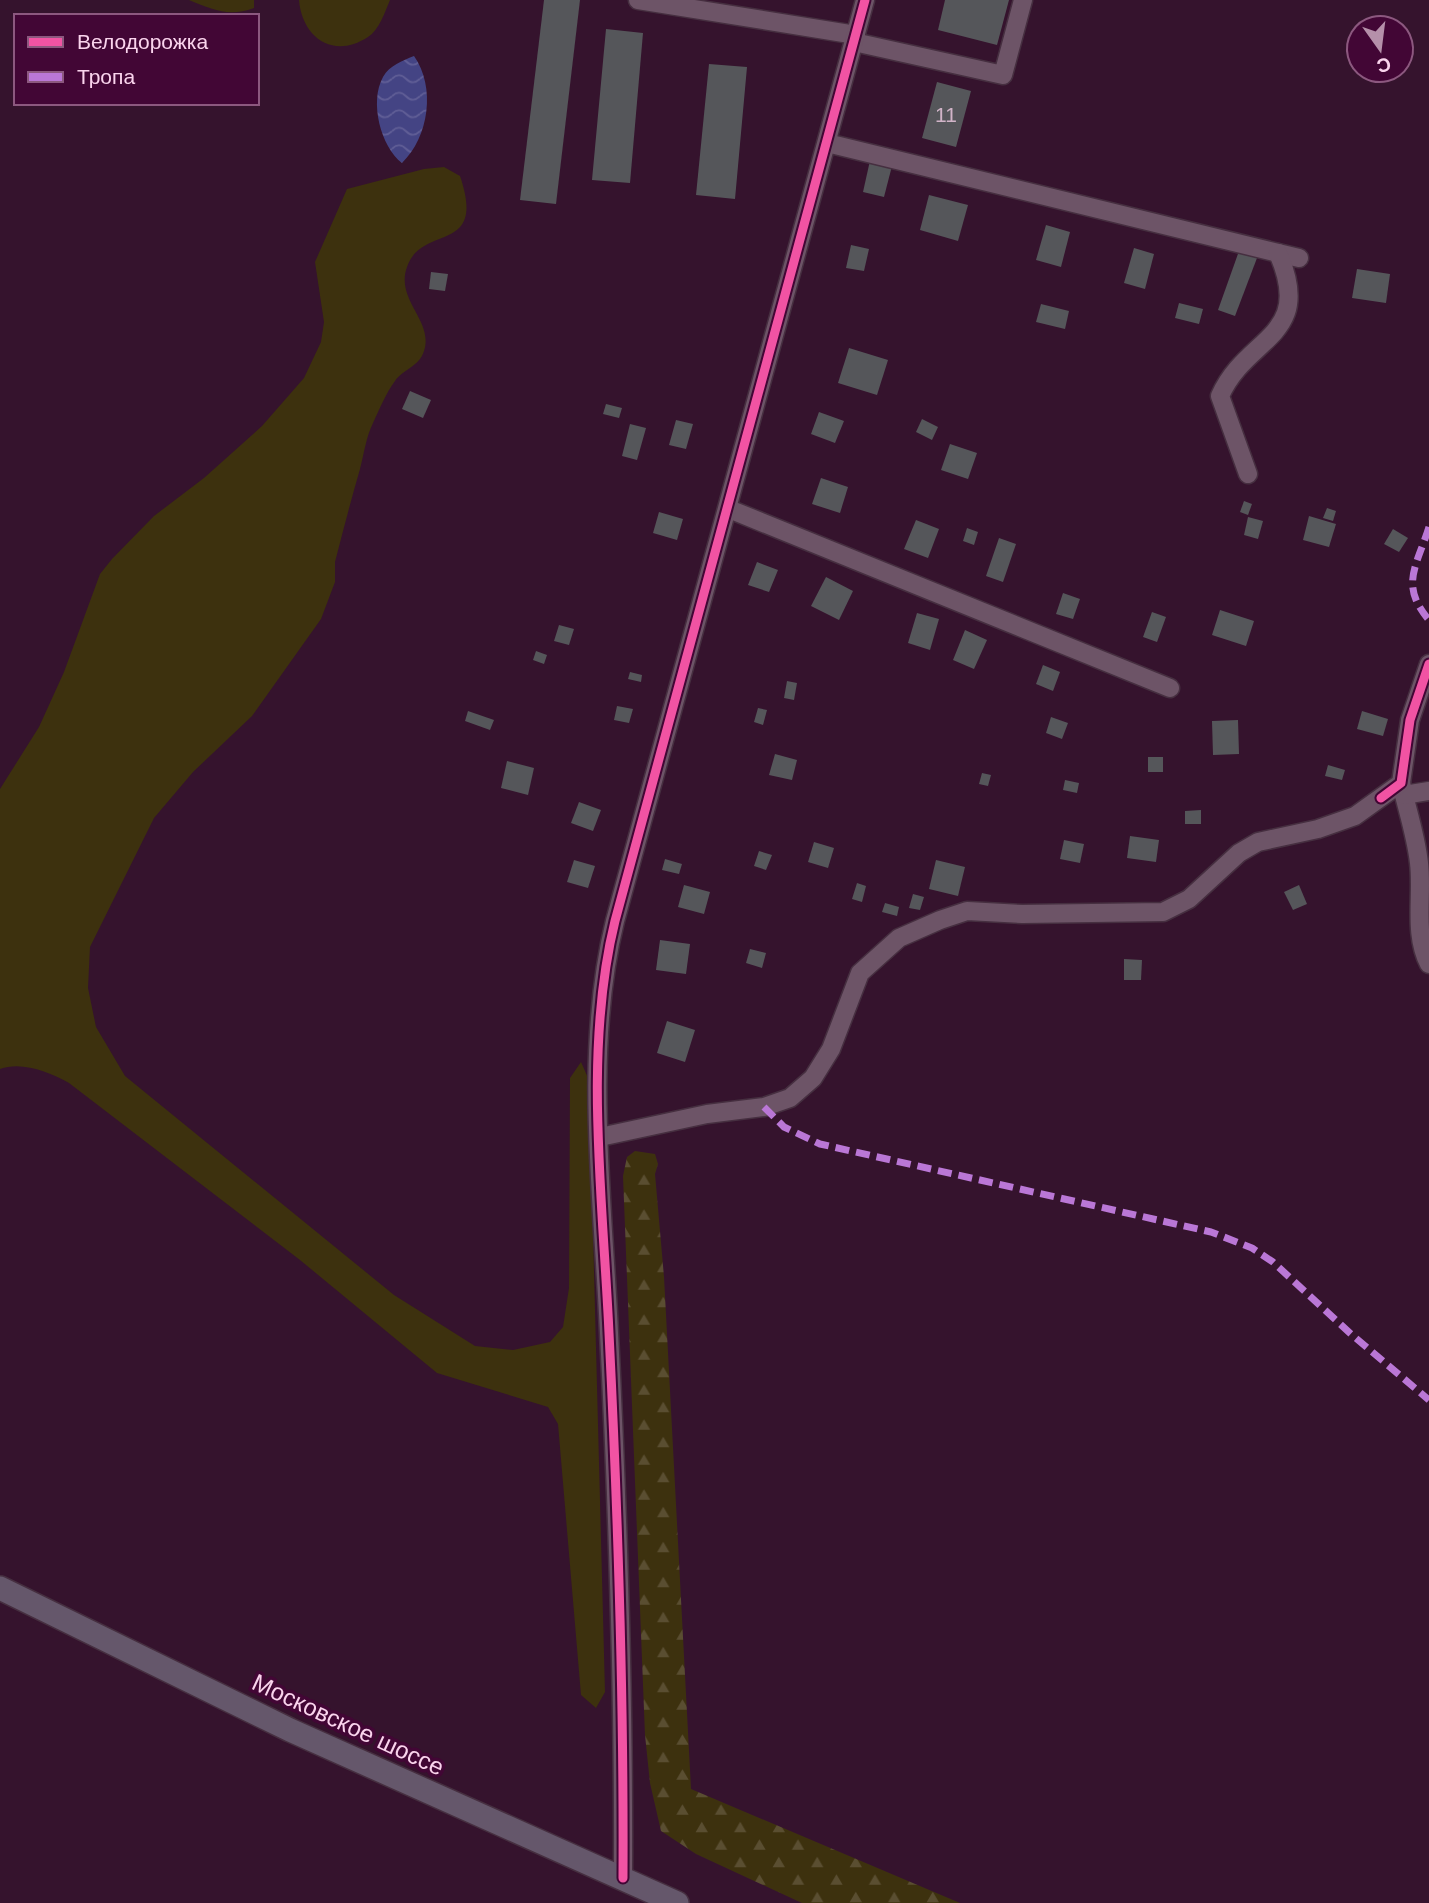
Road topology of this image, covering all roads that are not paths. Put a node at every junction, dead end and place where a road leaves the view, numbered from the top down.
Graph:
1 (638, 0) edge
2 (865, 0) edge
3 (1023, 0) edge
4 (855, 38) junction
5 (827, 143) junction
6 (1278, 253) junction
7 (1299, 258) dead end
8 (1248, 474) dead end
9 (729, 509) junction
10 (1429, 664) edge
11 (1170, 688) dead end
12 (1403, 789) junction
13 (1429, 791) edge
14 (1429, 964) edge
15 (600, 1137) junction
16 (0, 1588) edge
17 (623, 1878) junction
18 (677, 1903) edge

1 - 4 street
2 - 4 street
3 - 4 street
4 - 5 street
5 - 6 street
5 - 9 street
6 - 7 street
6 - 8 street
9 - 11 street
9 - 15 street
10 - 12 street
12 - 13 street
12 - 14 street
12 - 15 street
15 - 17 street
16 - 17 main road, Московское шоссе
17 - 18 main road, Московское шоссе

